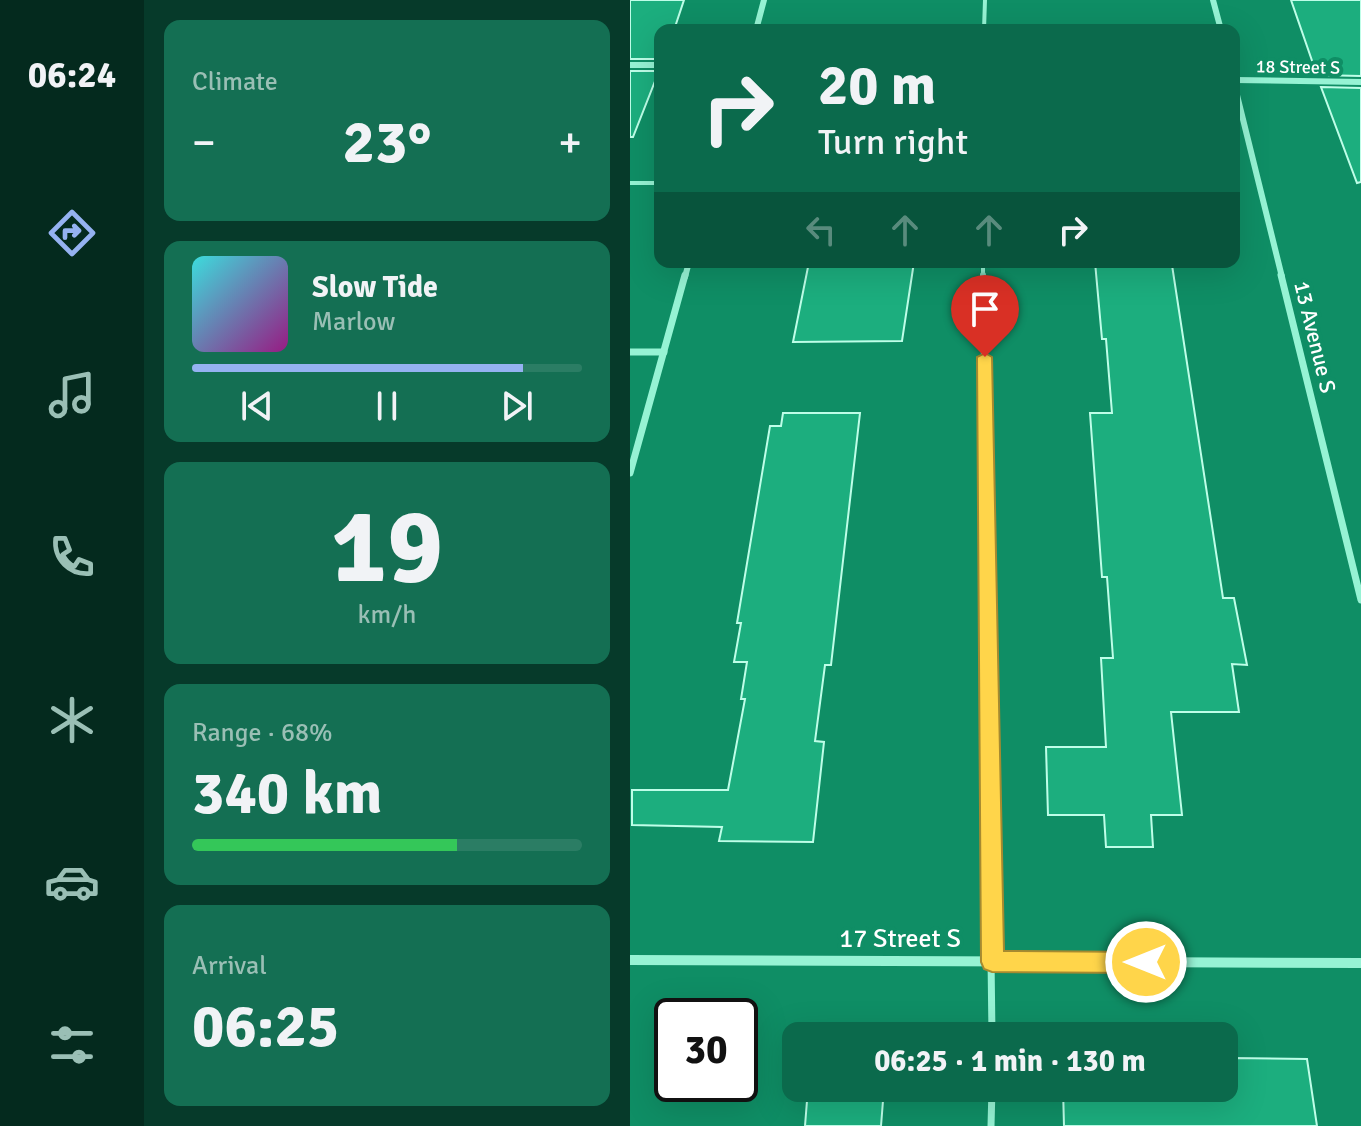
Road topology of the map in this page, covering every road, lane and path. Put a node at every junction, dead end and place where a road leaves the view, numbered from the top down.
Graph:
1 (764, 0) edge
2 (985, 0) edge
3 (1213, 0) edge
4 (758, 24) edge
5 (984, 24) edge
6 (1219, 24) edge
7 (630, 65) edge
8 (654, 65) edge
9 (1240, 82) edge
10 (1361, 82) edge
11 (1240, 106) edge
12 (630, 183) edge
13 (654, 183) edge
14 (687, 268) edge
15 (983, 268) edge
16 (630, 352) edge
17 (664, 352) junction
18 (630, 473) edge
19 (1361, 600) edge
20 (630, 960) edge
21 (992, 962) junction
22 (1361, 963) edge
23 (992, 1022) edge
24 (992, 1102) edge
25 (991, 1126) edge

1 - 4 street
2 - 5 lane
3 - 6 street
7 - 8 street
9 - 10 street, 18 Street S
11 - 19 street, 13 Avenue S
12 - 13 lane
14 - 17 street
15 - 21 lane
16 - 17 street
17 - 18 street
20 - 21 street, 17 Street S
21 - 22 street, 17 Street S
21 - 23 lane
24 - 25 lane

